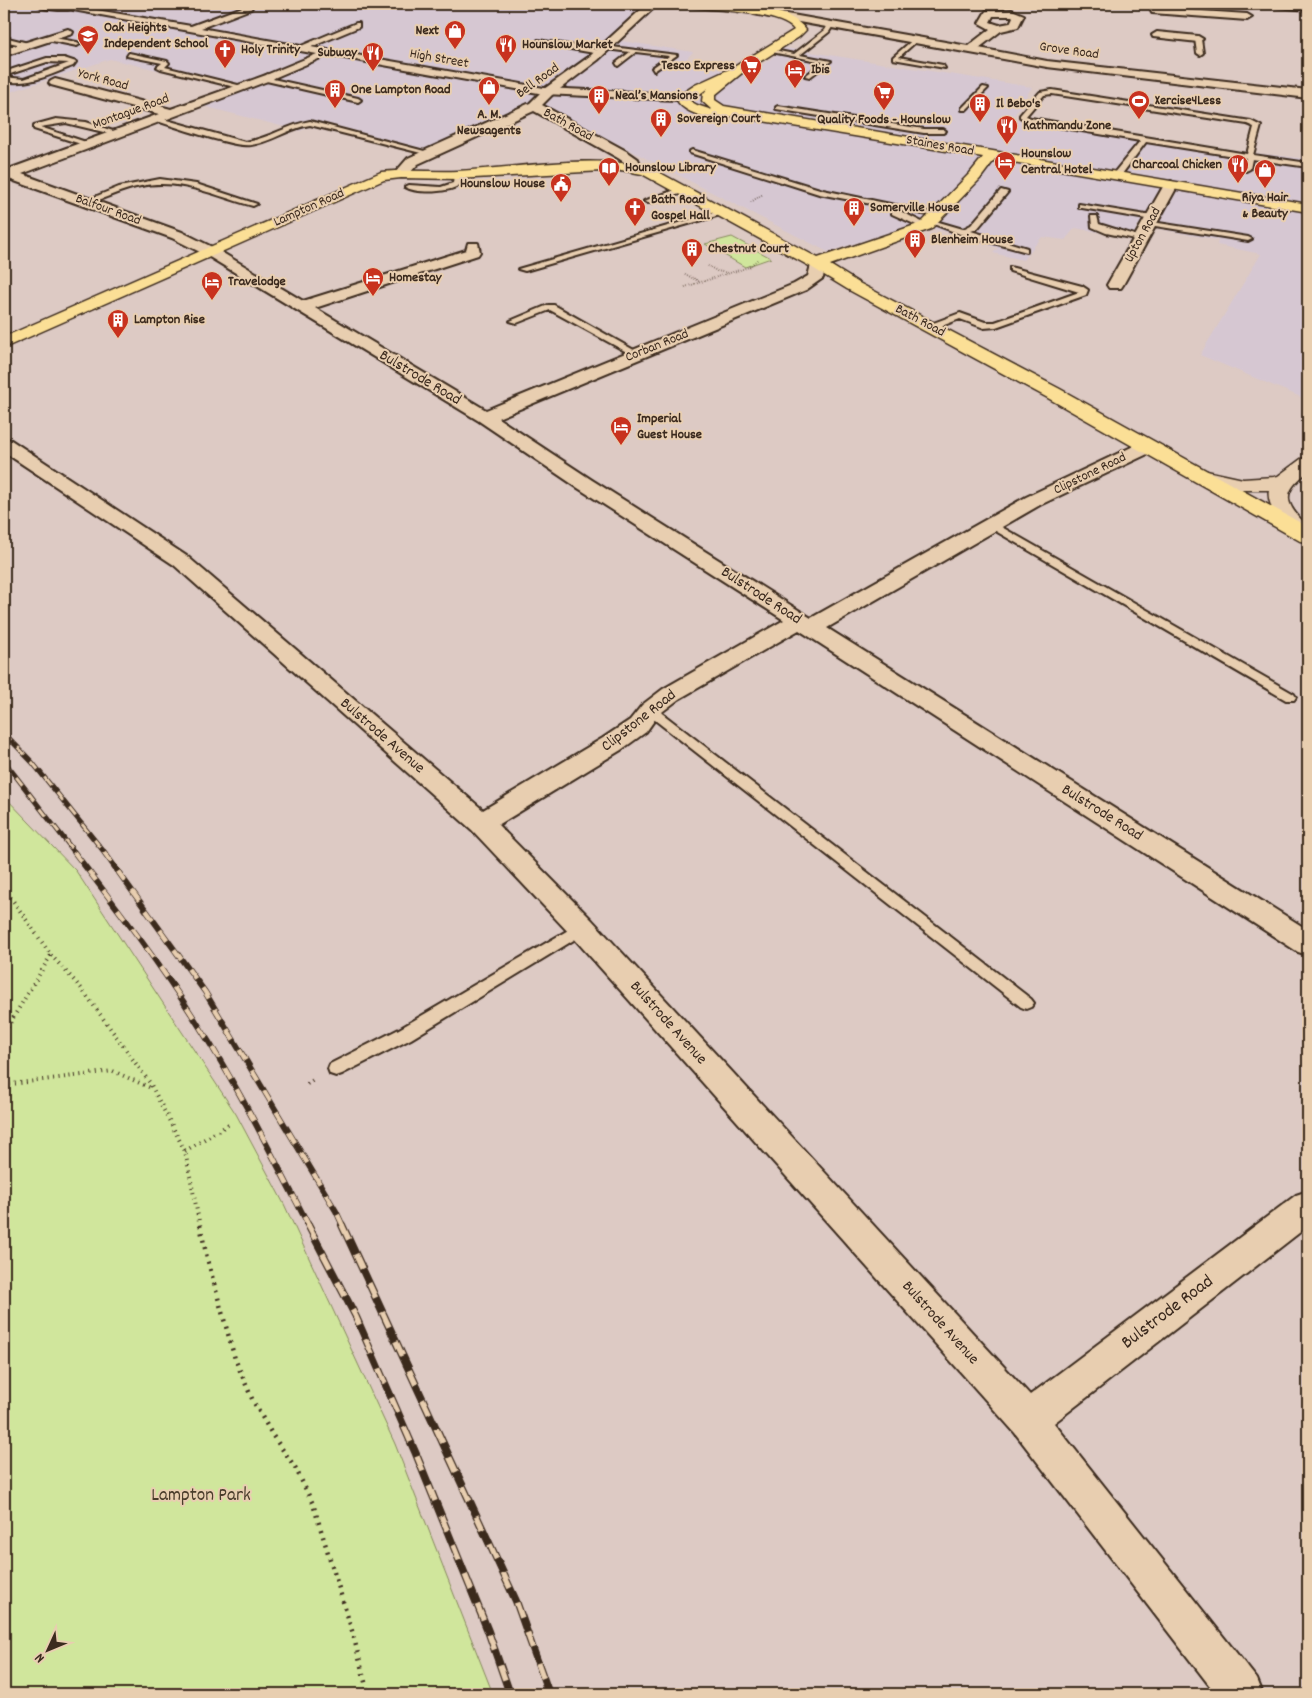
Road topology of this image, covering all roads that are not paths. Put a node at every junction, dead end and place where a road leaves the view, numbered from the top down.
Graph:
1 (41, 4) edge
2 (85, 4) edge
3 (606, 4) edge
4 (652, 4) edge
5 (685, 4) edge
6 (1280, 6) dead end
7 (248, 7) dead end
8 (73, 8) dead end
9 (1308, 8) edge
10 (758, 12) junction
11 (1247, 17) dead end
12 (829, 23) junction
13 (1156, 23) edge
14 (796, 24) junction
15 (356, 25) dead end
16 (192, 28) junction
17 (998, 28) dead end
18 (68, 32) dead end
19 (4, 39) edge
20 (49, 39) junction
21 (916, 39) junction
22 (1198, 39) joint
23 (538, 42) dead end
24 (784, 42) junction
25 (78, 44) dead end
26 (30, 45) junction
27 (303, 48) junction
28 (971, 49) junction
29 (635, 50) junction
30 (600, 52) junction
31 (769, 52) junction
32 (4, 53) edge
33 (326, 53) junction
34 (1200, 53) dead end
35 (129, 54) dead end
36 (794, 56) junction
37 (618, 64) dead end
38 (943, 67) dead end
39 (654, 69) dead end
40 (738, 70) junction
41 (4, 74) edge
42 (808, 76) dead end
43 (266, 78) junction
44 (4, 79) edge
45 (56, 83) dead end
46 (243, 87) junction
47 (985, 88) dead end
48 (548, 92) junction
49 (1308, 94) edge
50 (676, 98) dead end
51 (358, 100) dead end
52 (534, 106) junction
53 (964, 110) dead end
54 (801, 112) junction
55 (171, 114) junction
56 (782, 117) junction
57 (156, 119) junction
58 (950, 126) dead end
59 (943, 131) junction
60 (116, 133) junction
61 (1144, 140) junction
62 (87, 144) junction
63 (955, 148) junction
64 (692, 152) dead end
65 (430, 153) junction
66 (990, 155) junction
67 (1250, 157) junction
68 (1308, 165) edge
69 (635, 168) junction
70 (1246, 169) dead end
71 (5, 174) edge
72 (1116, 176) junction
73 (405, 181) junction
74 (1171, 185) junction
75 (685, 192) junction
76 (1004, 192) dead end
77 (648, 201) dead end
78 (86, 202) junction
79 (253, 204) dead end
80 (886, 206) junction
81 (1082, 206) dead end
82 (1308, 208) edge
83 (723, 213) junction
84 (1094, 218) dead end
85 (1150, 220) junction
86 (932, 221) junction
87 (964, 232) junction
88 (1140, 238) junction
89 (1248, 240) dead end
90 (472, 246) dead end
91 (1024, 250) dead end
92 (211, 252) junction
93 (818, 264) junction
94 (522, 269) dead end
95 (1013, 269) dead end
96 (1116, 285) dead end
97 (303, 306) junction
98 (514, 321) dead end
99 (931, 327) junction
100 (4, 343) edge
101 (637, 354) junction
102 (485, 417) junction
103 (4, 444) edge
104 (1147, 446) junction
105 (1308, 463) edge
106 (1202, 476) junction
107 (1285, 481) junction
108 (991, 524) junction
109 (1306, 535) edge
110 (804, 624) junction
111 (1290, 697) dead end
112 (650, 710) junction
113 (481, 823) junction
114 (582, 928) junction
115 (1308, 944) edge
116 (1026, 1003) dead end
117 (336, 1069) dead end
118 (1308, 1206) edge
119 (1028, 1420) junction
120 (1242, 1694) edge

1 - 2 street
3 - 4 lane
4 - 30 street, Bell Road
5 - 10 main road
5 - 24 main road
6 - 9 lane
7 - 16 street
8 - 16 street, High Street
10 - 12 street, Grove Road
10 - 14 main road
11 - 13 street
12 - 14 street, Grove Road
12 - 21 street, Grove Road
12 - 36 lane
13 - 22 street
14 - 24 main road, Staines Road
15 - 27 street
16 - 27 street, High Street
17 - 28 street
18 - 20 street
19 - 26 lane
20 - 25 lane
20 - 26 street
21 - 28 street, Grove Road
21 - 38 lane
22 - 34 lane
23 - 30 lane
24 - 31 main road, Staines Road
26 - 32 street
27 - 33 street, High Street
28 - 49 street, Grove Road
29 - 30 lane
29 - 37 lane
29 - 39 lane
30 - 48 street, Bell Road
31 - 36 lane
31 - 40 main road, Staines Road
33 - 43 street
33 - 48 street, High Street
35 - 46 lane
36 - 42 lane
40 - 56 main road, Staines Road
40 - 56 main road, Staines Road
41 - 44 lane
43 - 46 street, Montague Road
43 - 51 lane
45 - 55 street, York Road
46 - 55 street, Montague Road
47 - 53 lane
48 - 50 street, High Street
48 - 52 street, Bell Road
52 - 65 street, Bell Road
52 - 69 street, Bath Road
54 - 56 lane
54 - 56 lane
54 - 59 lane
55 - 57 street, Montague Road
56 - 63 main road, Staines Road
57 - 60 street, Montague Road
57 - 65 lane
58 - 59 lane
59 - 63 lane
60 - 62 street, Montague Road
60 - 62 lane
61 - 67 lane
61 - 67 lane
61 - 72 lane
62 - 71 street, Montague Road
63 - 66 main road, Staines Road
64 - 80 lane
65 - 73 street, Bell Road
66 - 72 main road, Staines Road
66 - 86 main road
67 - 68 lane
67 - 70 lane
69 - 73 main road, Lampton Road
69 - 75 main road, Bath Road
71 - 78 street, Balfour Road
72 - 74 main road, Staines Road
73 - 92 main road, Lampton Road
74 - 82 main road, Staines Road
74 - 85 street, Upton Road
75 - 77 lane
75 - 83 main road, Bath Road
76 - 87 lane
78 - 79 lane
78 - 92 street, Balfour Road
80 - 86 lane
80 - 86 lane
81 - 85 lane
83 - 93 main road, Bath Road
83 - 94 lane
84 - 88 lane
85 - 88 street, Upton Road
85 - 89 lane
86 - 87 lane
86 - 93 main road
87 - 91 lane
88 - 96 street, Upton Road
90 - 97 street
92 - 97 street, Bulstrode Road
92 - 100 main road, Lampton Road
93 - 99 main road, Bath Road
93 - 101 street, Corban Road
95 - 99 lane
97 - 102 street, Bulstrode Road
98 - 101 lane
99 - 104 main road, Bath Road
101 - 102 street, Corban Road
102 - 110 street, Bulstrode Road
103 - 113 street, Bulstrode Avenue
104 - 106 main road, Bath Road
104 - 108 street, Clipstone Road
105 - 107 street
106 - 107 street
106 - 109 main road, Bath Road
107 - 109 street
108 - 110 street, Clipstone Road
108 - 111 lane
110 - 112 street, Clipstone Road
110 - 115 street, Bulstrode Road
112 - 113 street, Clipstone Road
112 - 116 lane
113 - 114 street, Bulstrode Avenue
114 - 117 lane
114 - 119 street, Bulstrode Avenue
118 - 119 street, Bulstrode Road
119 - 120 street, Bulstrode Avenue

